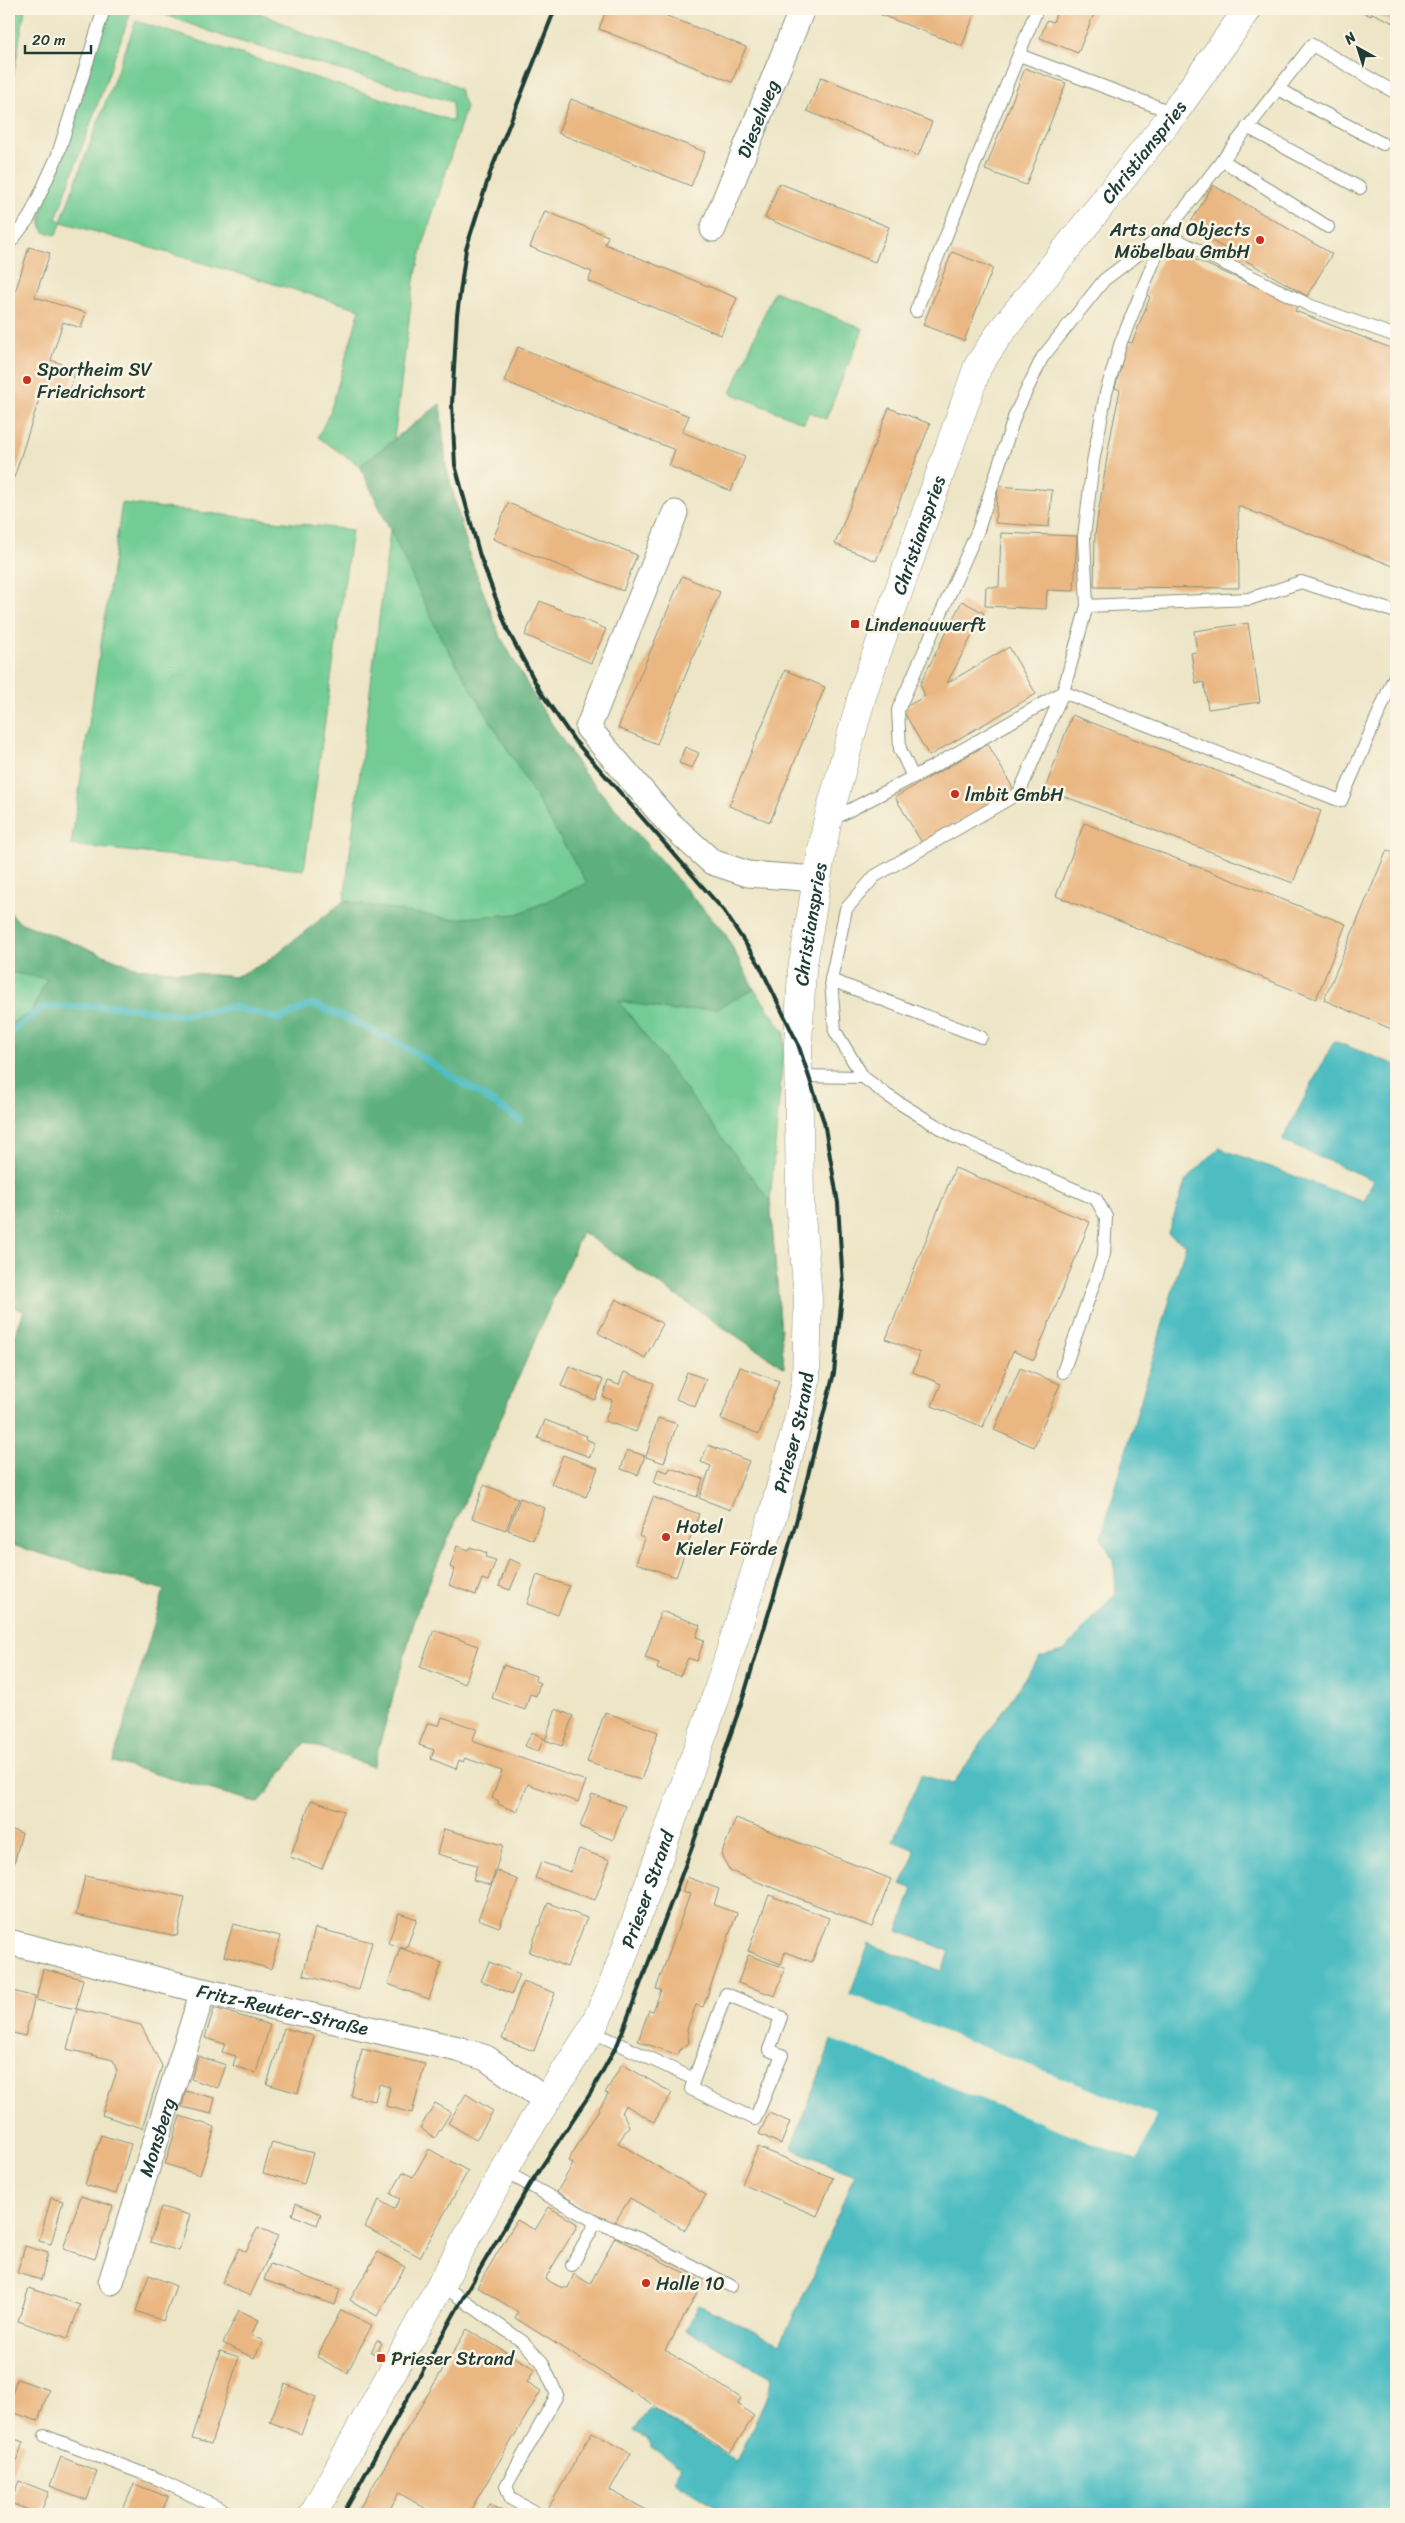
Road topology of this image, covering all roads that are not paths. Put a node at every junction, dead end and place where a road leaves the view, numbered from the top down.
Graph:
1 (104, 9) edge
2 (802, 9) edge
3 (1037, 9) edge
4 (1248, 9) edge
5 (1019, 55) junction
6 (1278, 89) junction
7 (1396, 93) edge
8 (1174, 113) junction
9 (1247, 127) junction
10 (1383, 144) dead end
11 (1222, 160) junction
12 (1360, 188) dead end
13 (1328, 227) dead end
14 (713, 230) dead end
15 (1165, 234) junction
16 (9, 244) edge
17 (916, 310) dead end
18 (1396, 336) edge
19 (675, 513) dead end
20 (1087, 606) junction
21 (1396, 612) edge
22 (1396, 673) edge
23 (1063, 692) junction
24 (914, 777) junction
25 (826, 822) junction
26 (817, 879) junction
27 (831, 980) junction
28 (981, 1037) dead end
29 (798, 1076) junction
30 (863, 1077) junction
31 (800, 1204) joint
32 (1063, 1372) dead end
33 (9, 1942) edge
34 (203, 1991) junction
35 (591, 2031) junction
36 (694, 2079) junction
37 (547, 2101) junction
38 (504, 2171) junction
39 (596, 2222) junction
40 (572, 2265) dead end
41 (111, 2282) dead end
42 (442, 2285) junction
43 (731, 2286) dead end
44 (45, 2436) dead end
45 (231, 2514) edge
46 (313, 2514) edge
47 (538, 2514) edge

1 - 16 lane
2 - 14 street, Dieselweg
3 - 5 lane
4 - 8 street, Christianspries
5 - 8 lane
5 - 17 lane
6 - 7 lane
6 - 9 lane
6 - 10 lane
8 - 25 street, Christianspries
9 - 11 lane
9 - 12 lane
11 - 13 lane
11 - 15 lane
15 - 18 lane
15 - 20 lane
15 - 24 lane
19 - 26 street
20 - 21 lane
20 - 23 lane
22 - 23 lane
23 - 24 lane
23 - 27 lane
24 - 25 lane
25 - 26 street, Christianspries
26 - 29 street, Christianspries
27 - 28 lane
27 - 30 lane
29 - 30 lane
29 - 31 street, Christianspries
30 - 32 lane
31 - 35 street, Prieser Strand
33 - 34 street, Fritz-Reuter-Straße
34 - 37 street, Fritz-Reuter-Straße
34 - 41 street, Monsberg
35 - 36 lane
35 - 37 street, Prieser Strand
36 - 36 lane
37 - 38 street, Prieser Strand
38 - 39 lane
38 - 42 street, Prieser Strand
39 - 40 lane
39 - 43 lane
42 - 46 street, Prieser Strand
42 - 47 lane
44 - 45 lane

